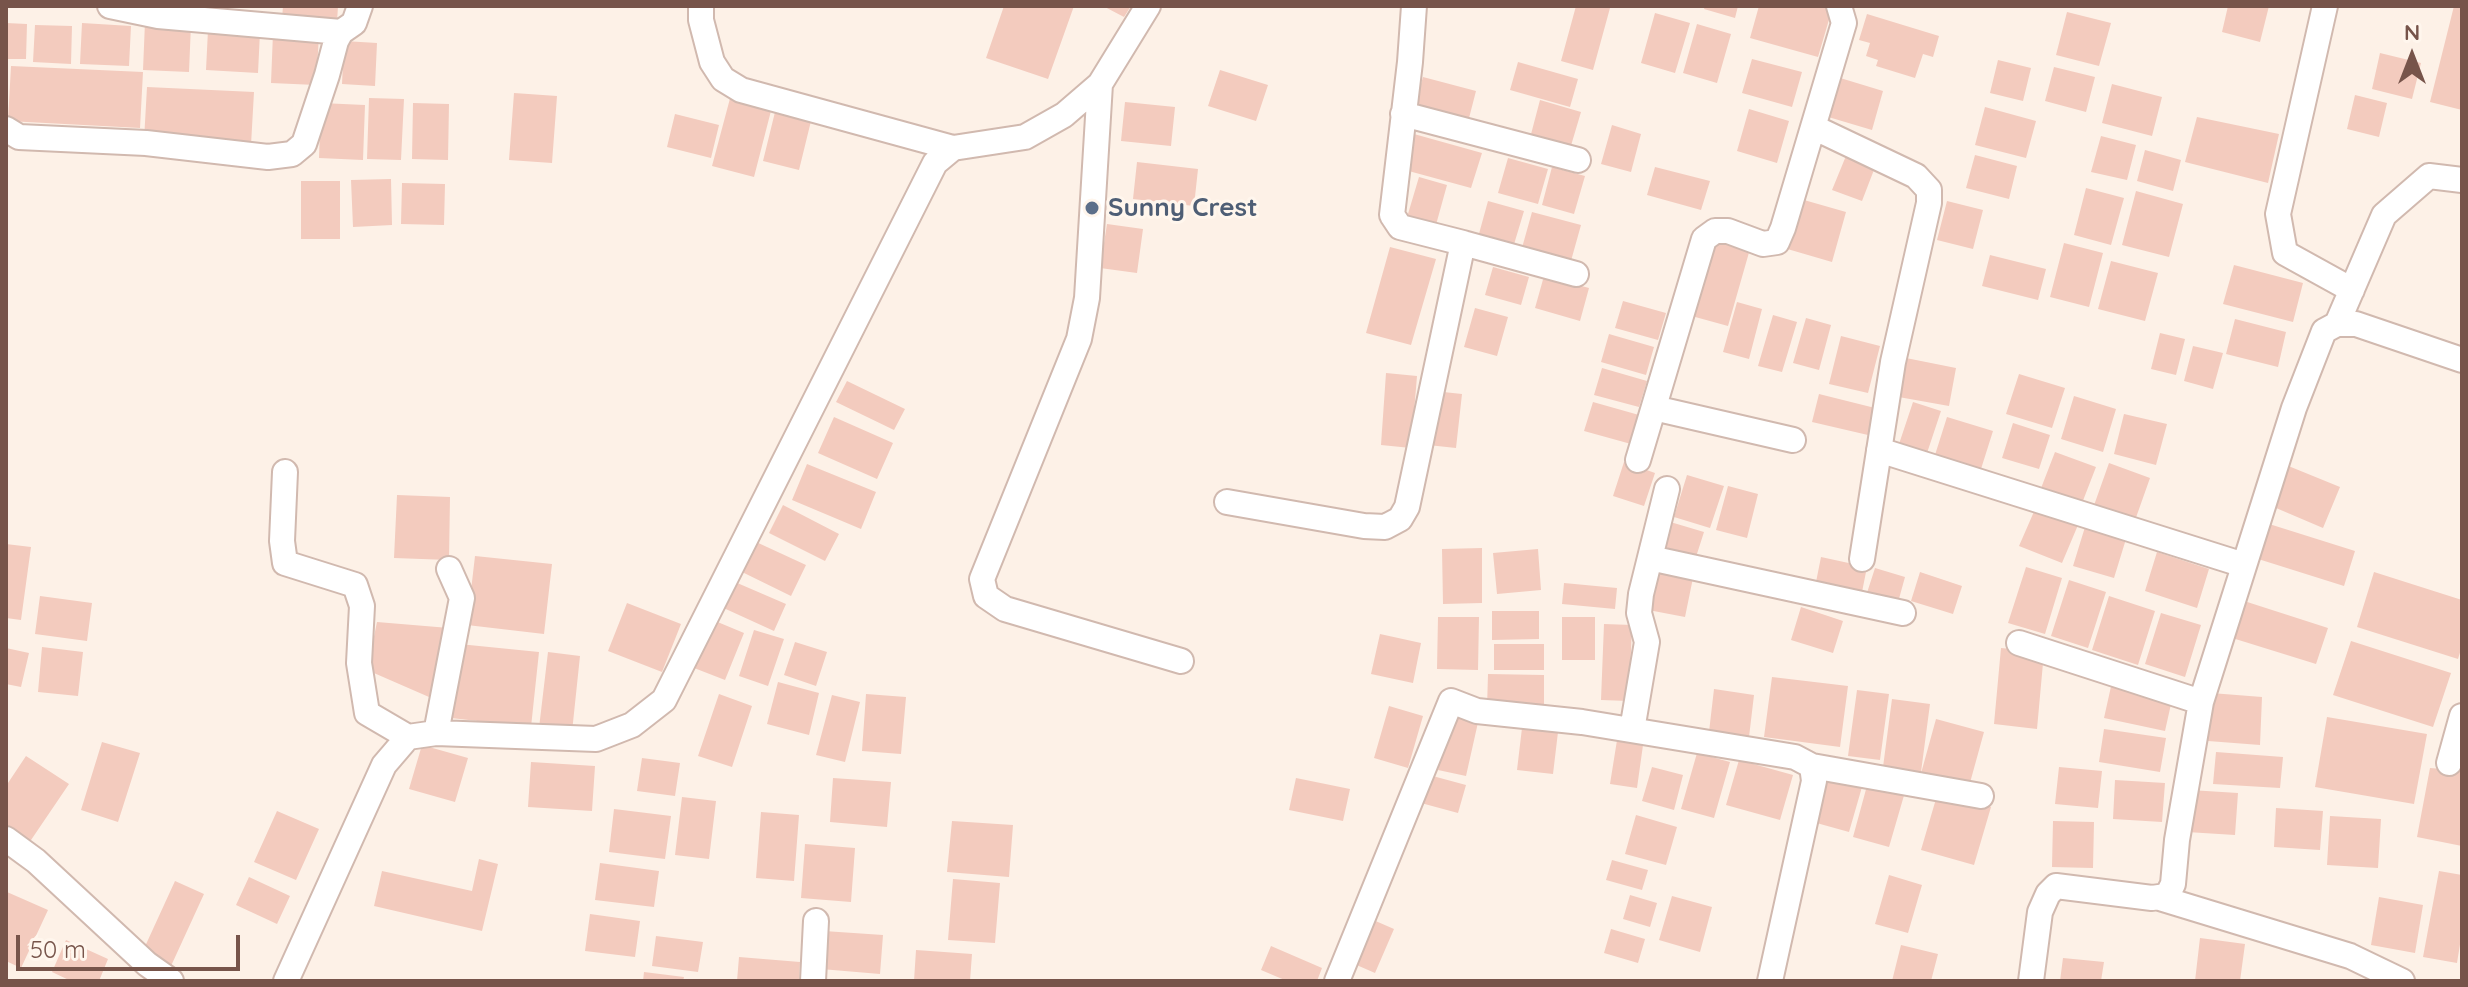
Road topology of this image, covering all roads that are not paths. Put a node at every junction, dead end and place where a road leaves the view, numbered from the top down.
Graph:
1 (110, 6) edge
2 (360, 6) edge
3 (701, 6) edge
4 (1148, 6) edge
5 (1414, 6) edge
6 (1839, 6) edge
7 (2325, 6) edge
8 (341, 32) junction
9 (1100, 84) junction
10 (1403, 114) junction
11 (1813, 127) junction
12 (6, 129) edge
13 (953, 148) junction
14 (1578, 160) dead end
15 (2462, 180) edge
16 (1463, 243) junction
17 (1576, 274) dead end
18 (2352, 290) junction
19 (2337, 324) junction
20 (2462, 360) edge
21 (1654, 408) junction
22 (1793, 440) dead end
23 (1879, 450) junction
24 (1638, 460) dead end
25 (285, 472) dead end
26 (1667, 489) dead end
27 (1227, 502) dead end
28 (1650, 558) junction
29 (1862, 559) dead end
30 (2244, 565) junction
31 (449, 569) dead end
32 (1903, 613) dead end
33 (2019, 643) dead end
34 (1181, 661) dead end
35 (2201, 702) junction
36 (2461, 724) edge
37 (1632, 730) junction
38 (436, 733) junction
39 (408, 737) junction
40 (2449, 763) dead end
41 (1812, 766) junction
42 (1981, 796) dead end
43 (6, 839) edge
44 (2160, 898) junction
45 (816, 921) dead end
46 (171, 981) edge
47 (286, 981) edge
48 (813, 981) edge
49 (1337, 981) edge
50 (1770, 981) edge
51 (2031, 981) edge
52 (2402, 981) edge

1 - 8 street
2 - 8 street
3 - 13 street
4 - 9 street
5 - 10 street
6 - 11 street
7 - 18 street
8 - 12 street
9 - 13 street
9 - 34 street
10 - 14 street
10 - 16 street
11 - 21 street
11 - 23 street
13 - 38 street
15 - 18 street
16 - 17 street
16 - 27 street
18 - 19 street
19 - 20 street
19 - 30 street
21 - 22 street
21 - 24 street
23 - 29 street
23 - 30 street
25 - 39 street
26 - 28 street
28 - 32 street
28 - 37 street
30 - 35 street
31 - 38 street
33 - 35 street
35 - 44 street
36 - 40 street
37 - 41 street
37 - 49 street
38 - 39 street
39 - 47 street
41 - 42 street
41 - 50 street
43 - 46 street
44 - 51 street
44 - 52 street
45 - 48 street

